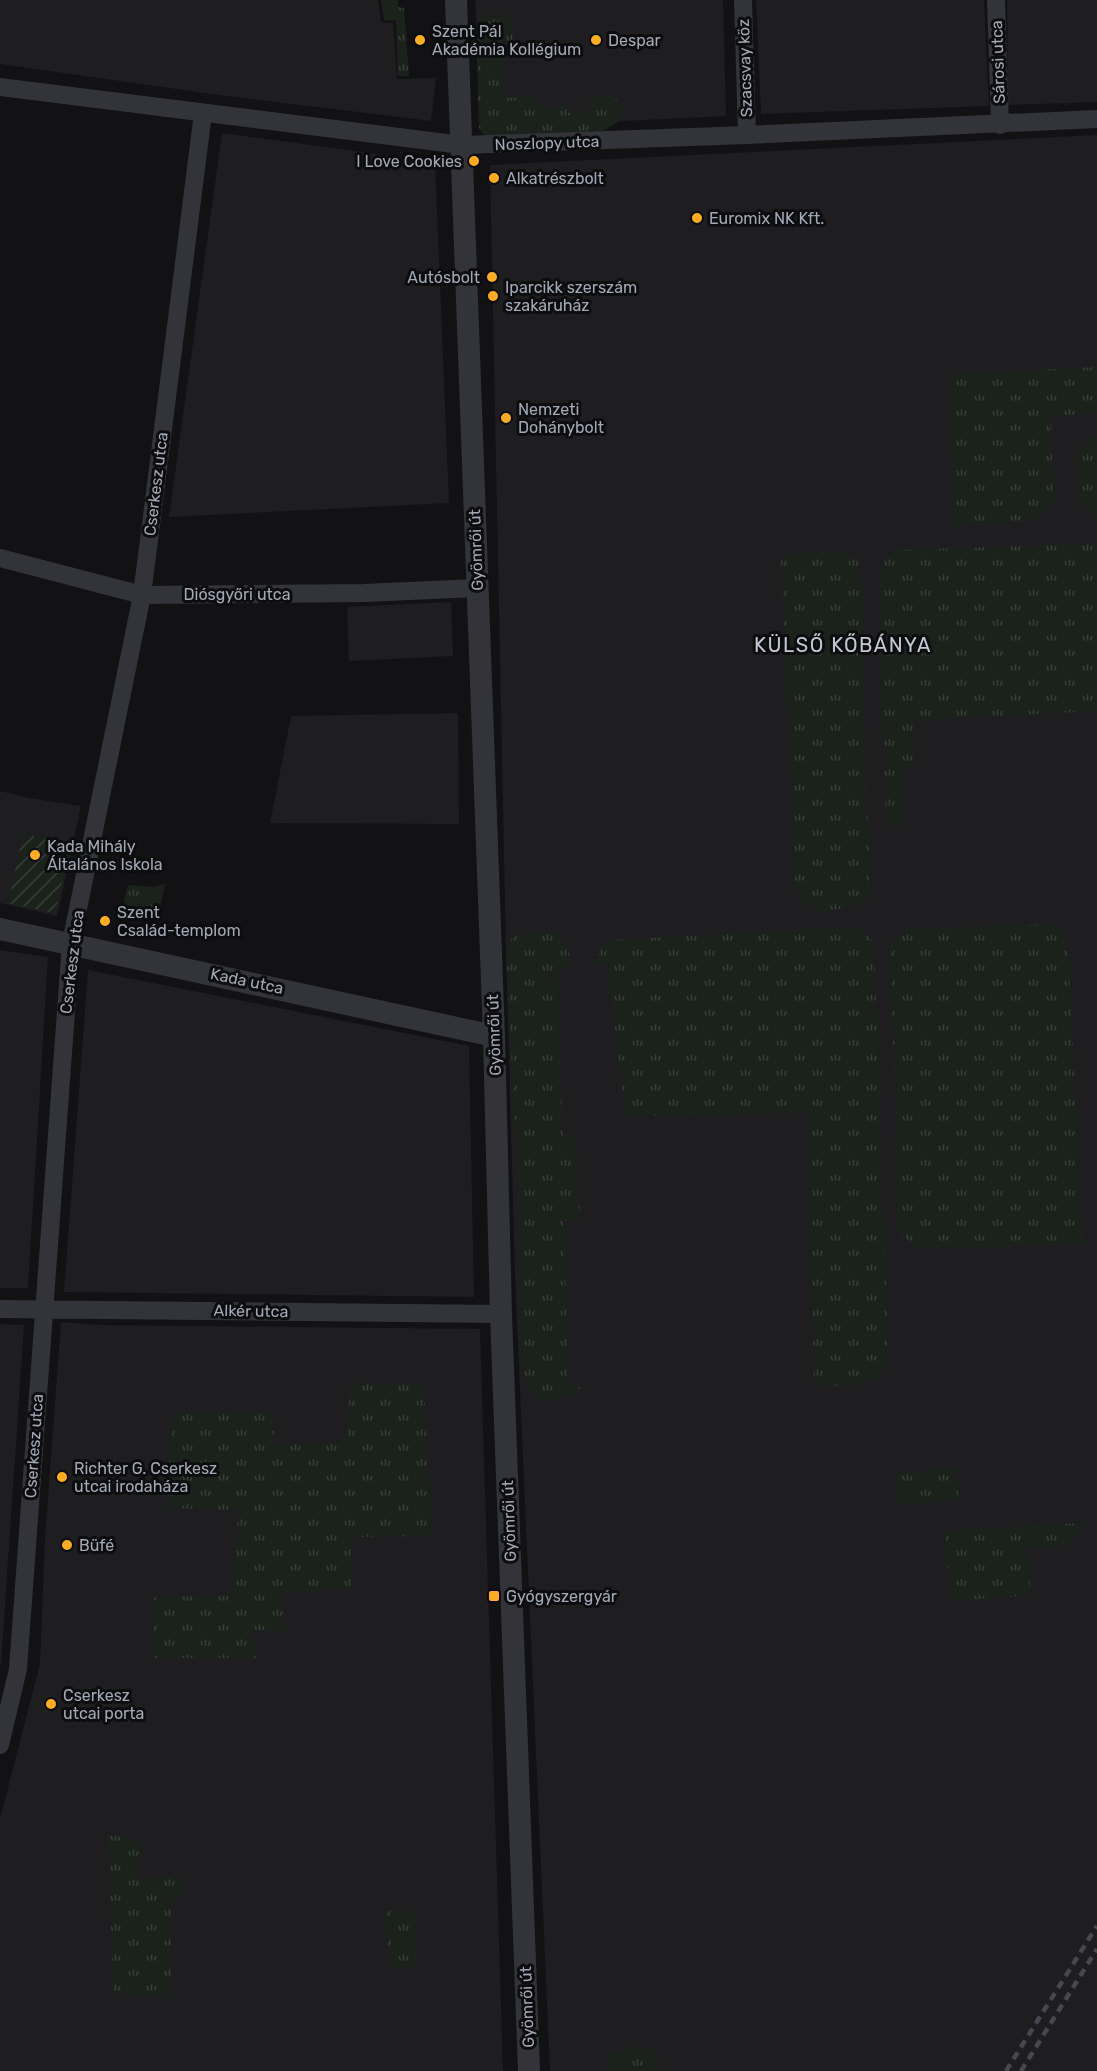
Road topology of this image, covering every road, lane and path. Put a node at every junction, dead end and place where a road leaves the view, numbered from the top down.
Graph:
1 (456, 0) edge
2 (743, 0) edge
3 (996, 0) edge
4 (0, 87) edge
5 (203, 113) junction
6 (1097, 119) edge
7 (1000, 125) junction
8 (747, 135) junction
9 (462, 145) junction
10 (0, 558) edge
11 (478, 588) junction
12 (142, 595) junction
13 (0, 929) edge
14 (71, 943) junction
15 (494, 1036) junction
16 (0, 1309) edge
17 (44, 1309) junction
18 (501, 1314) junction
19 (9, 1670) edge
20 (0, 1745) edge
21 (529, 2071) edge

1 - 9 street, Gyömrői út
2 - 8 street, Szacsvay köz
3 - 7 street, Sárosi utca
4 - 5 street, Noszlopy utca
5 - 9 street, Noszlopy utca
5 - 12 street, Cserkesz utca
6 - 7 street, Noszlopy utca
7 - 8 street, Noszlopy utca
8 - 9 street, Noszlopy utca
9 - 11 street, Gyömrői út
10 - 12 street, Diósgyőri utca
11 - 12 street, Diósgyőri utca
11 - 15 street, Gyömrői út
12 - 14 street, Cserkesz utca
13 - 14 street, Kada utca
14 - 15 street, Kada utca
14 - 17 street, Cserkesz utca
15 - 18 street, Gyömrői út
16 - 17 street, Alkér utca
17 - 18 street, Alkér utca
17 - 19 street, Cserkesz utca
18 - 21 street, Gyömrői út
19 - 20 street, Cserkesz utca

